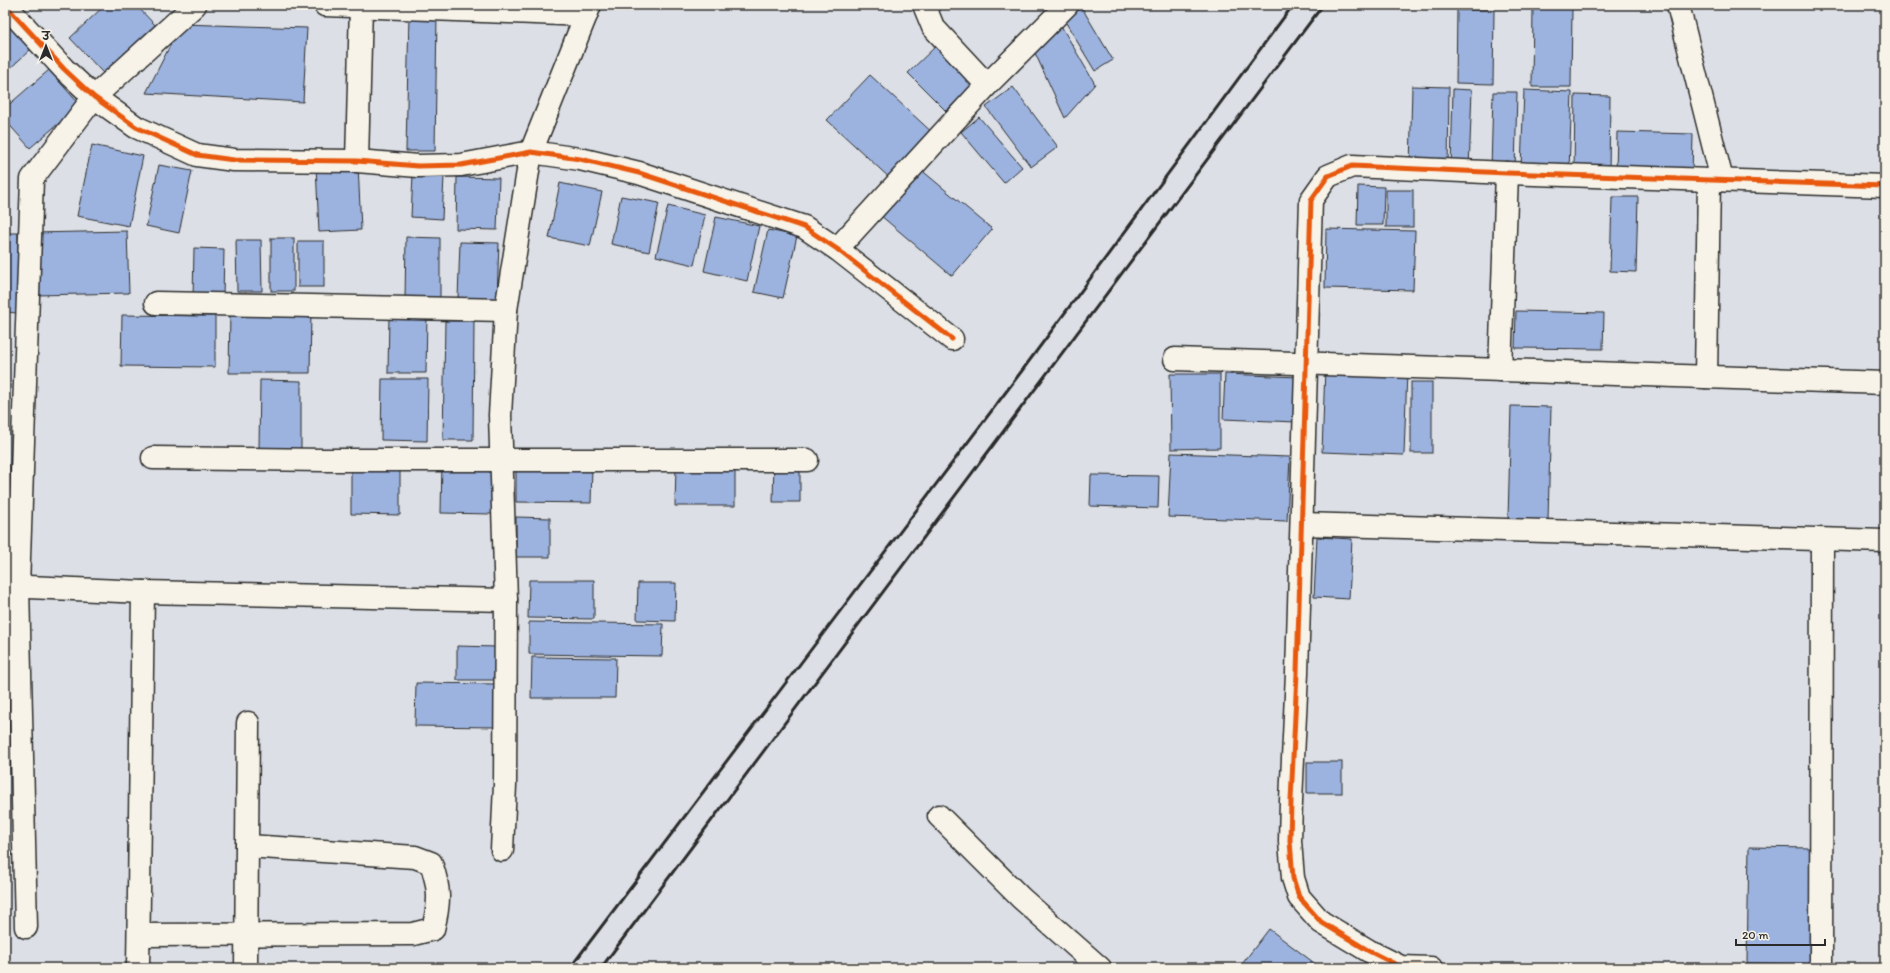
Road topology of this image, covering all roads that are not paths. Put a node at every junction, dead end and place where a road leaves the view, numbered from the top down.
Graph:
1 (6, 5) edge
2 (195, 5) edge
3 (325, 5) edge
4 (924, 5) edge
5 (1067, 5) edge
6 (1678, 5) edge
7 (361, 6) edge
8 (588, 10) edge
9 (987, 85) junction
10 (94, 97) junction
11 (531, 152) junction
12 (357, 161) junction
13 (1507, 173) junction
14 (1715, 180) junction
15 (1885, 186) edge
16 (837, 249) junction
17 (156, 303) dead end
18 (506, 310) junction
19 (952, 339) dead end
20 (1175, 359) dead end
21 (1307, 363) junction
22 (1500, 370) junction
23 (1706, 377) junction
24 (1885, 384) edge
25 (153, 458) dead end
26 (502, 460) junction
27 (807, 460) dead end
28 (1302, 524) junction
29 (1822, 540) junction
30 (1885, 541) edge
31 (12, 586) edge
32 (143, 592) junction
33 (506, 600) junction
34 (248, 723) dead end
35 (939, 816) dead end
36 (247, 846) junction
37 (502, 850) dead end
38 (26, 927) dead end
39 (139, 935) junction
40 (246, 936) junction
41 (138, 968) edge
42 (246, 968) edge
43 (1100, 968) edge
44 (1431, 968) edge
45 (1821, 968) edge

1 - 10 street
2 - 10 street
3 - 7 street
4 - 9 street
5 - 9 street
6 - 14 street
7 - 8 street
7 - 12 street
8 - 11 street
9 - 16 street
10 - 12 street
10 - 31 street
11 - 12 street
11 - 16 street
11 - 18 street
13 - 14 street
13 - 21 street
13 - 22 street
14 - 15 street
14 - 23 street
16 - 19 street
17 - 18 street
18 - 26 street
20 - 21 street
21 - 22 street
21 - 28 street
22 - 23 street
23 - 24 street
25 - 26 street
26 - 27 street
26 - 33 street
28 - 29 street
28 - 44 street
29 - 30 street
29 - 45 street
31 - 32 street
31 - 38 street
32 - 33 street
32 - 39 street
33 - 37 street
34 - 36 street
35 - 43 street
36 - 40 street
36 - 40 street
39 - 40 street
39 - 41 street
40 - 42 street

